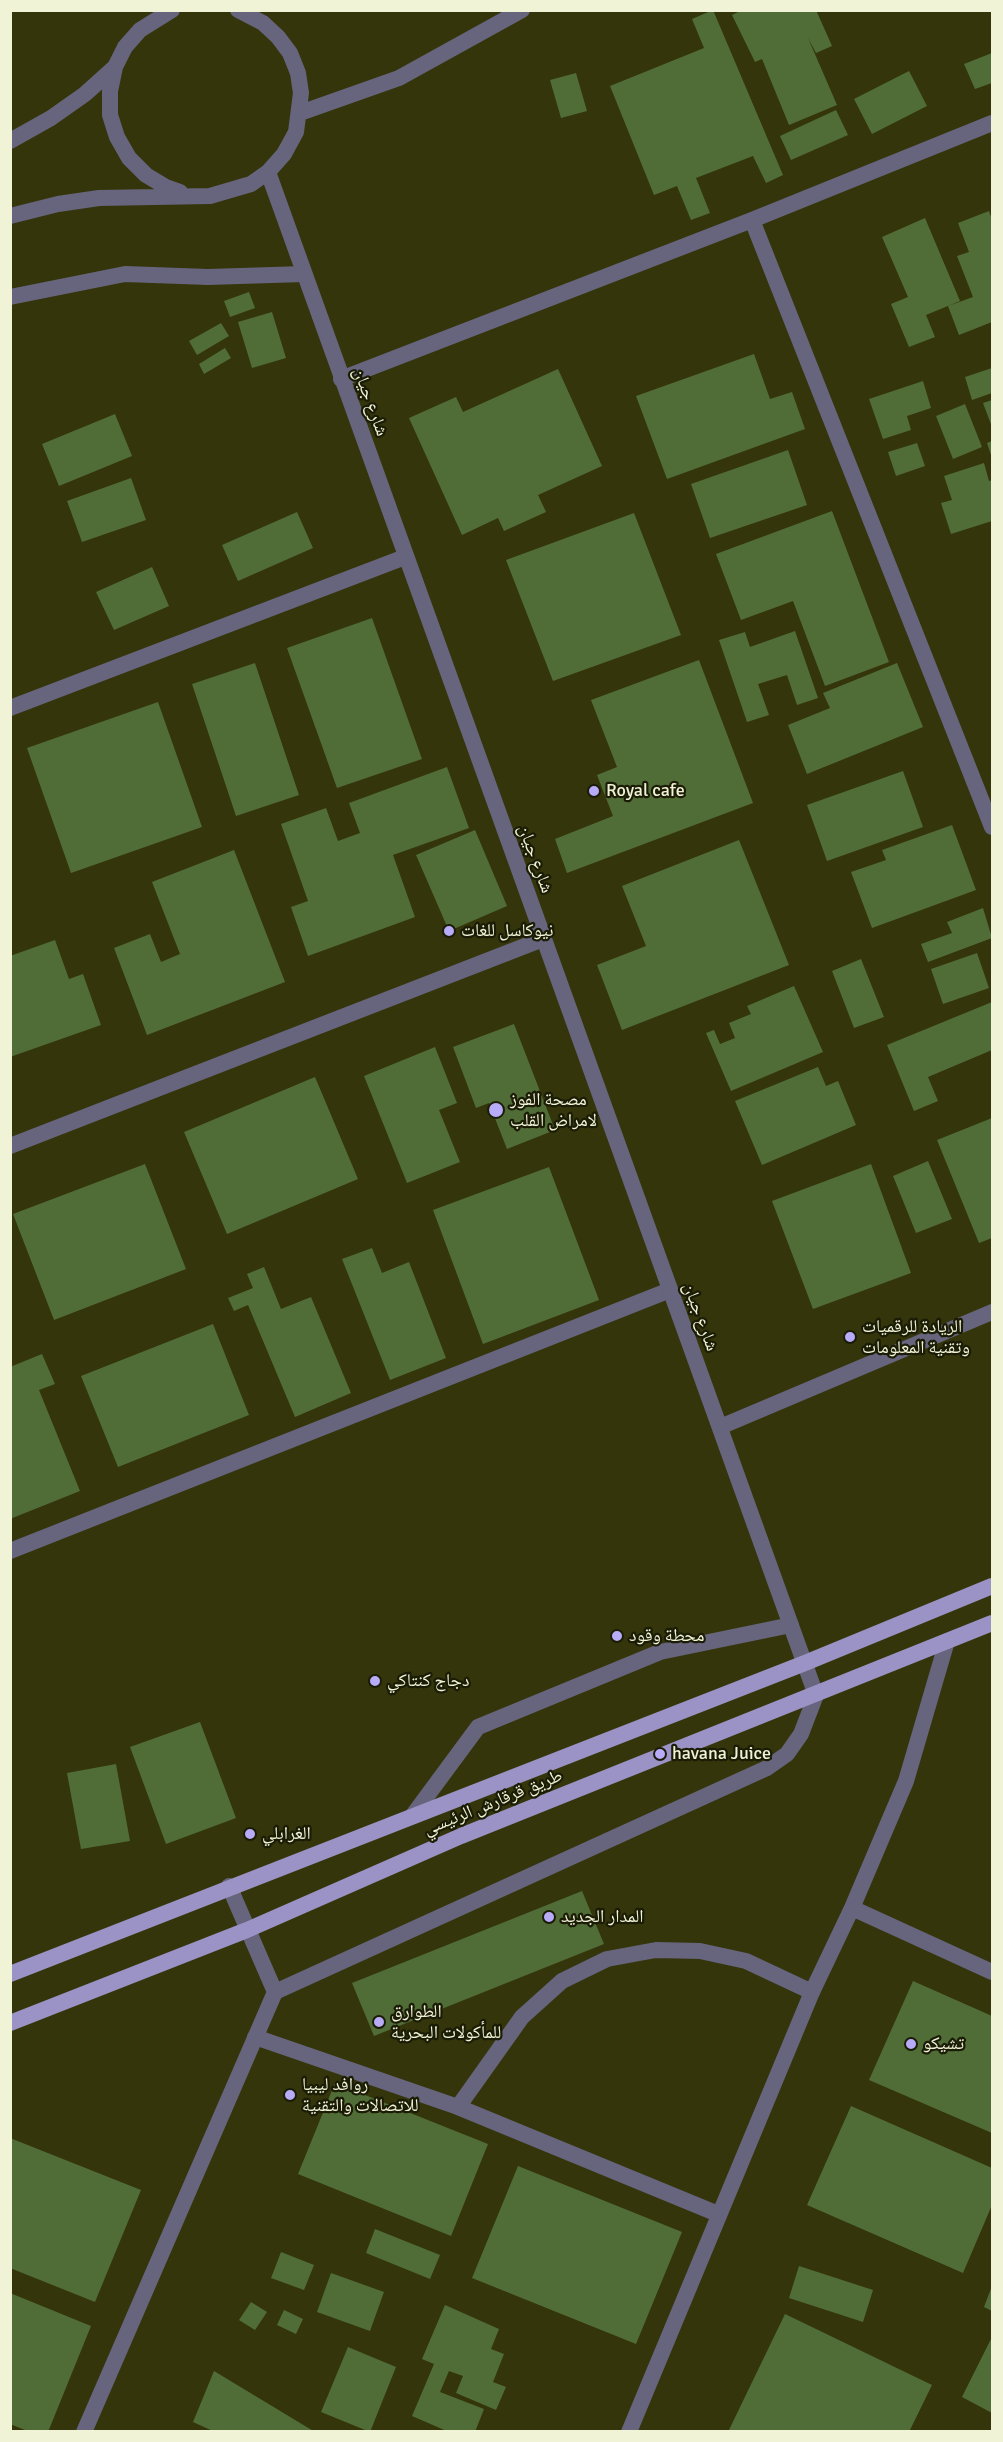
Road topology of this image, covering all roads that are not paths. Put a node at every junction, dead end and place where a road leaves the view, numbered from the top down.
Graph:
1 (172, 10) edge
2 (522, 10) edge
3 (246, 11) edge
4 (115, 67) junction
5 (300, 113) junction
6 (993, 123) edge
7 (10, 141) edge
8 (268, 172) junction
9 (189, 194) junction
10 (10, 216) edge
11 (752, 220) junction
12 (304, 274) junction
13 (10, 297) edge
14 (341, 379) junction
15 (405, 557) junction
16 (10, 708) edge
17 (993, 827) edge
18 (543, 939) junction
19 (10, 1146) edge
20 (670, 1290) junction
21 (993, 1312) edge
22 (720, 1427) junction
23 (10, 1551) edge
24 (993, 1586) edge
25 (993, 1623) edge
26 (791, 1625) junction
27 (947, 1641) junction
28 (805, 1663) junction
29 (816, 1695) junction
30 (413, 1815) junction
31 (229, 1886) junction
32 (852, 1908) junction
33 (247, 1930) junction
34 (993, 1972) edge
35 (10, 1974) edge
36 (275, 1992) junction
37 (812, 1992) junction
38 (10, 2023) edge
39 (255, 2037) junction
40 (458, 2107) junction
41 (718, 2214) junction
42 (84, 2432) edge
43 (629, 2432) edge

1 - 4 street
2 - 5 street
3 - 5 street
4 - 7 street
4 - 9 street
5 - 8 street
6 - 11 street
8 - 9 street
8 - 12 street, شارع جيان
9 - 10 street
11 - 14 street
11 - 17 street
12 - 13 street
12 - 14 street, شارع جيان
14 - 15 street, شارع جيان
15 - 16 street
15 - 18 street, شارع جيان
18 - 19 street
18 - 20 street, شارع جيان
20 - 22 street, شارع جيان
20 - 23 street
21 - 22 street
22 - 26 street, شارع جيان
24 - 28 main road, طريق قرقارش الرئيسي
25 - 27 main road, طريق قرقارش الرئيسي
26 - 28 street, شارع جيان
26 - 30 street
27 - 29 main road, طريق قرقارش الرئيسي
27 - 32 street
28 - 29 street, شارع جيان
28 - 30 main road, طريق قرقارش الرئيسي
29 - 33 main road, طريق قرقارش الرئيسي
29 - 36 street
30 - 31 main road, طريق قرقارش الرئيسي
31 - 33 street
31 - 35 main road, طريق قرقارش الرئيسي
32 - 34 street
32 - 37 street
33 - 36 street
33 - 38 main road, طريق قرقارش الرئيسي
36 - 39 street
37 - 40 street
37 - 41 street
39 - 40 street
39 - 42 street
40 - 41 street
41 - 43 street

